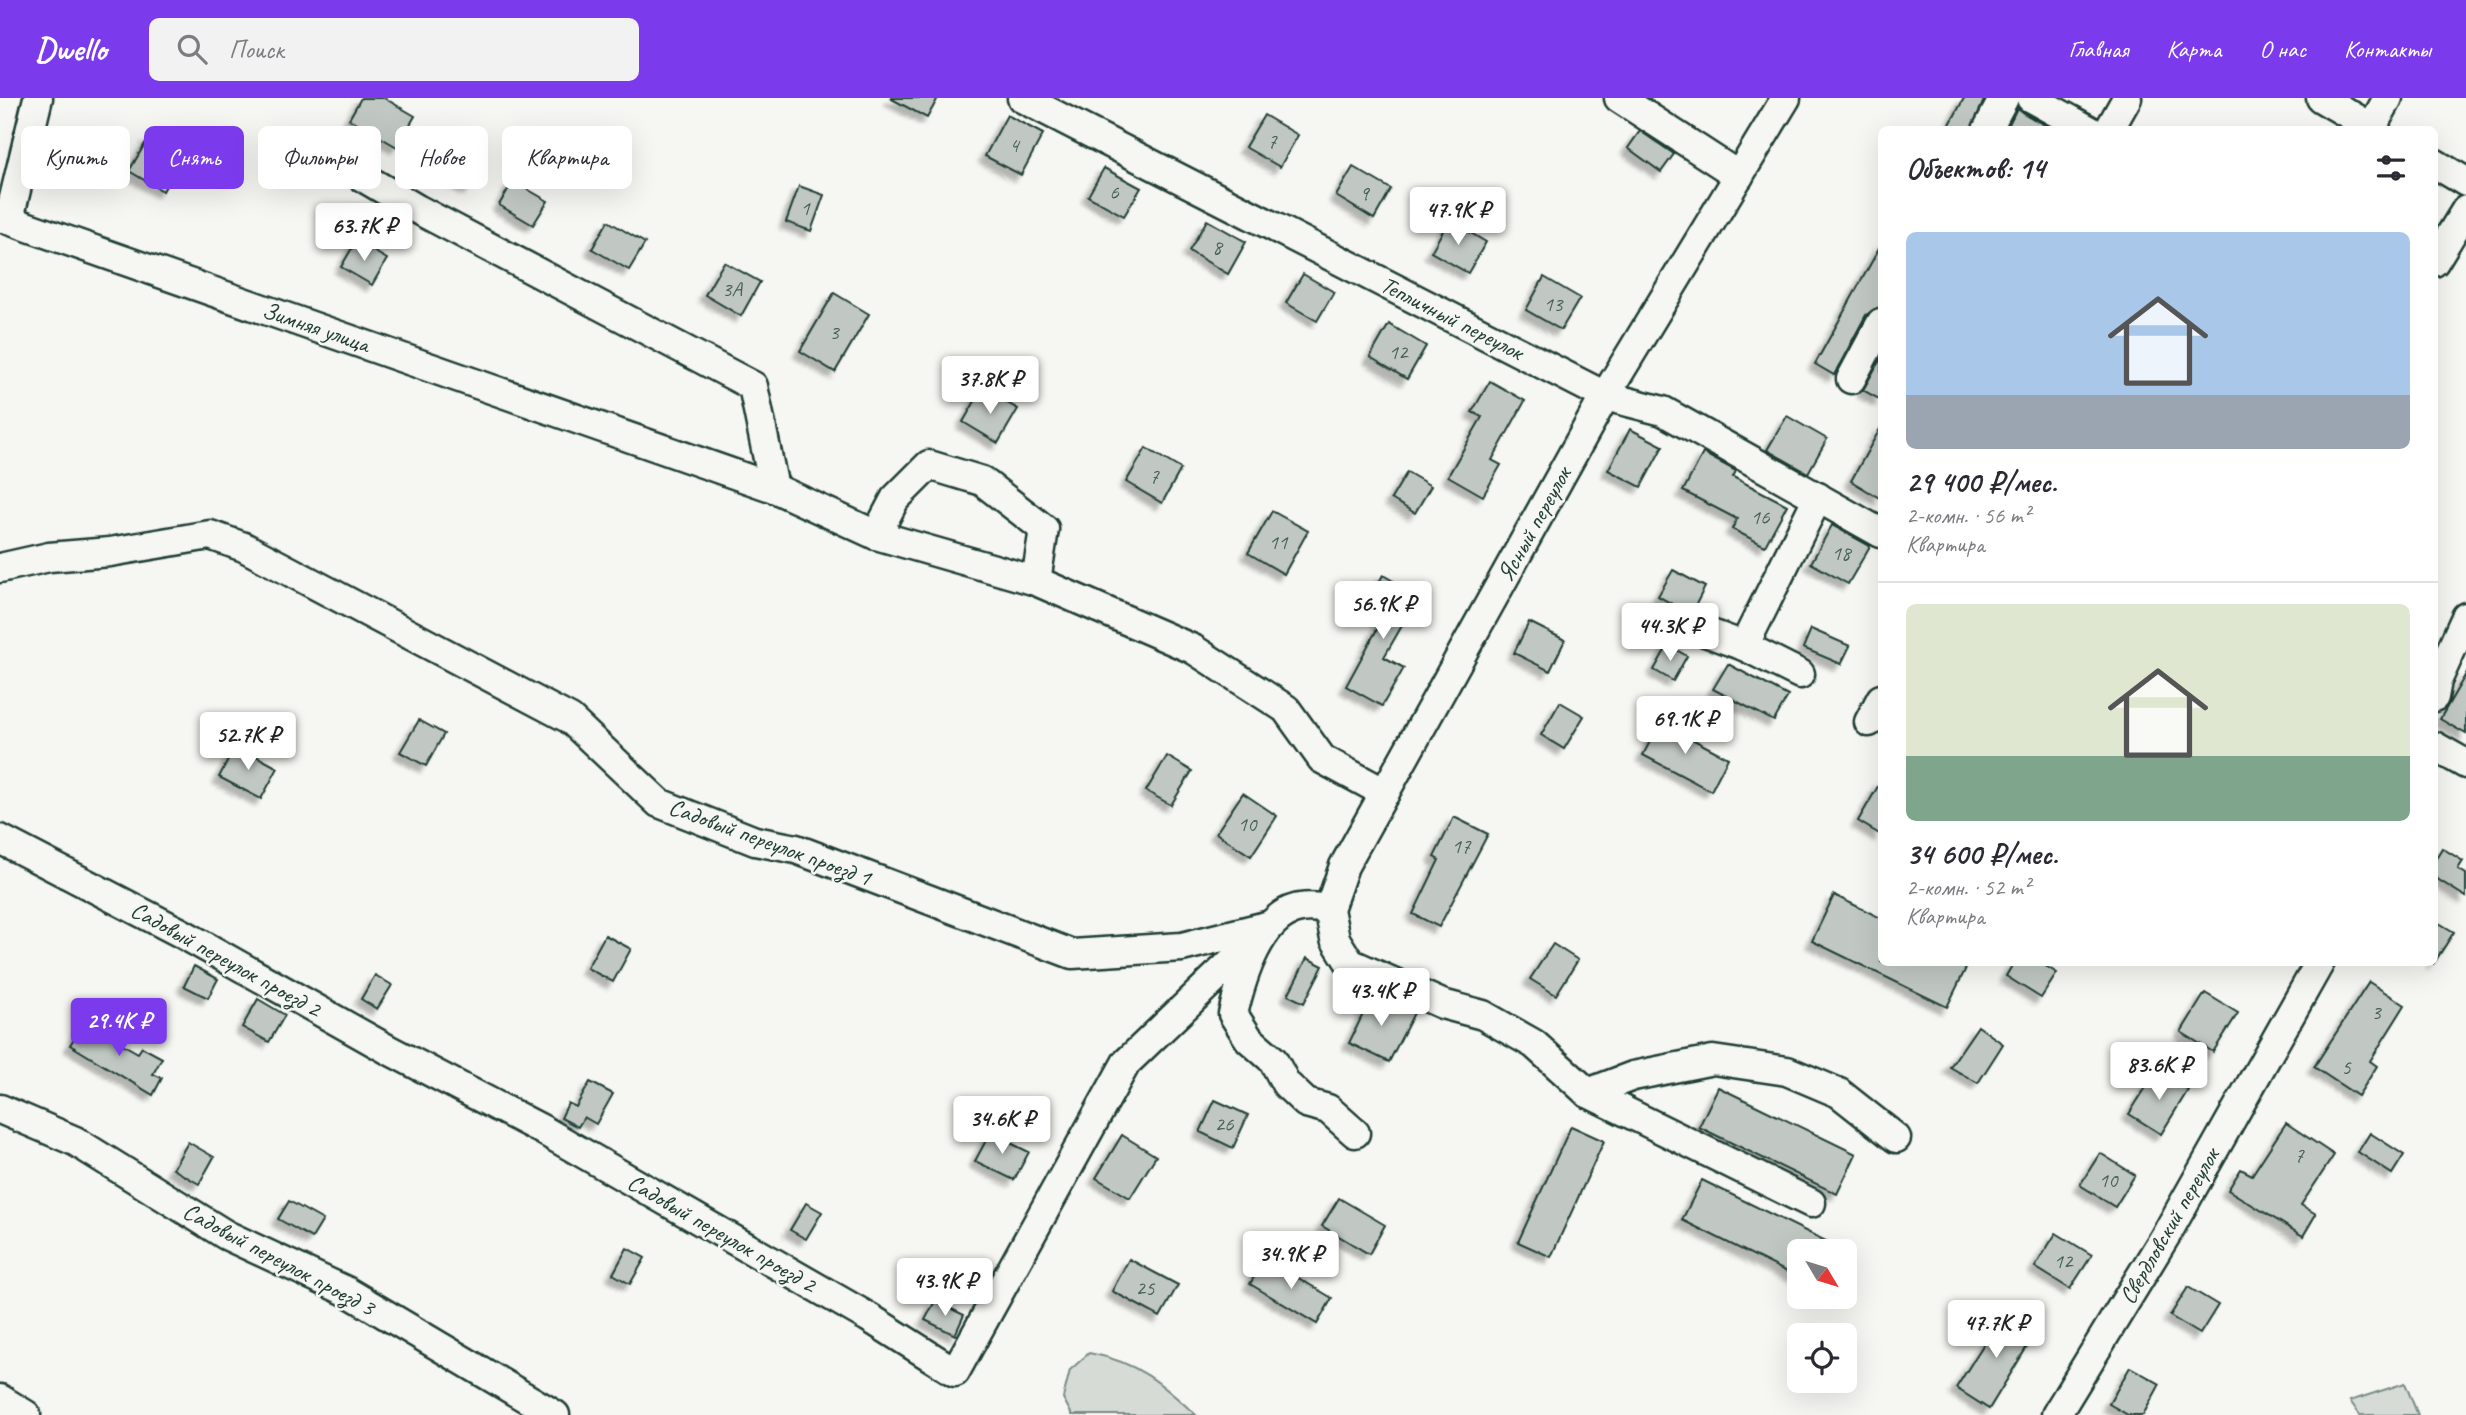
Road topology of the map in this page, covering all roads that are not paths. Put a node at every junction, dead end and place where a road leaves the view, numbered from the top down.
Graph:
1 (38, 98) edge
2 (1023, 98) edge
3 (1619, 98) edge
4 (1786, 98) edge
5 (2004, 98) edge
6 (2031, 98) edge
7 (2126, 98) edge
8 (2320, 98) edge
9 (2388, 98) edge
10 (1989, 126) edge
11 (2074, 126) edge
12 (2111, 126) edge
13 (2370, 126) edge
14 (2375, 126) edge
15 (2438, 165) edge
16 (1739, 176) junction
17 (2466, 182) edge
18 (381, 188) edge
19 (2466, 210) edge
20 (5, 218) edge
21 (2438, 256) edge
22 (1878, 329) edge
23 (1851, 379) dead end
24 (1605, 396) junction
25 (774, 488) junction
26 (1818, 497) junction
27 (1878, 531) edge
28 (876, 536) junction
29 (0, 568) edge
30 (1036, 581) junction
31 (2466, 617) edge
32 (1678, 622) dead end
33 (1744, 646) junction
34 (2458, 661) edge
35 (1800, 674) dead end
36 (2438, 680) edge
37 (2438, 748) edge
38 (2466, 764) edge
39 (1385, 793) junction
40 (0, 839) edge
41 (1329, 909) junction
42 (1269, 926) junction
43 (2318, 966) edge
44 (1588, 1093) junction
45 (0, 1109) edge
46 (1355, 1133) dead end
47 (1896, 1138) dead end
48 (1811, 1203) dead end
49 (0, 1399) edge
50 (26, 1415) edge
51 (555, 1415) edge
52 (2056, 1415) edge

1 - 20 street
2 - 24 street, Тепличный переулок
3 - 16 street
4 - 16 street, Ясный переулок
5 - 10 street
6 - 11 street
7 - 12 street
8 - 13 street
9 - 14 street
15 - 17 street
16 - 24 street, Ясный переулок
18 - 25 street
19 - 21 street
20 - 25 street, Зимняя улица
22 - 23 street
24 - 26 street, Тепличный переулок
24 - 39 street, Ясный переулок
25 - 28 street, Зимняя улица
26 - 27 street, Тепличный переулок
26 - 33 street
28 - 30 street, Зимняя улица
28 - 30 street
29 - 42 street, Садовый переулок проезд 1
30 - 39 street, Зимняя улица
31 - 34 street
32 - 33 street
33 - 35 street
34 - 36 street
37 - 38 street
39 - 41 street, Ясный переулок
40 - 42 street, Садовый переулок проезд 2
41 - 42 street
41 - 44 street
42 - 46 street
43 - 52 street, Свердловский переулок
44 - 47 street
44 - 48 street
45 - 51 street, Садовый переулок проезд 3
49 - 50 street

